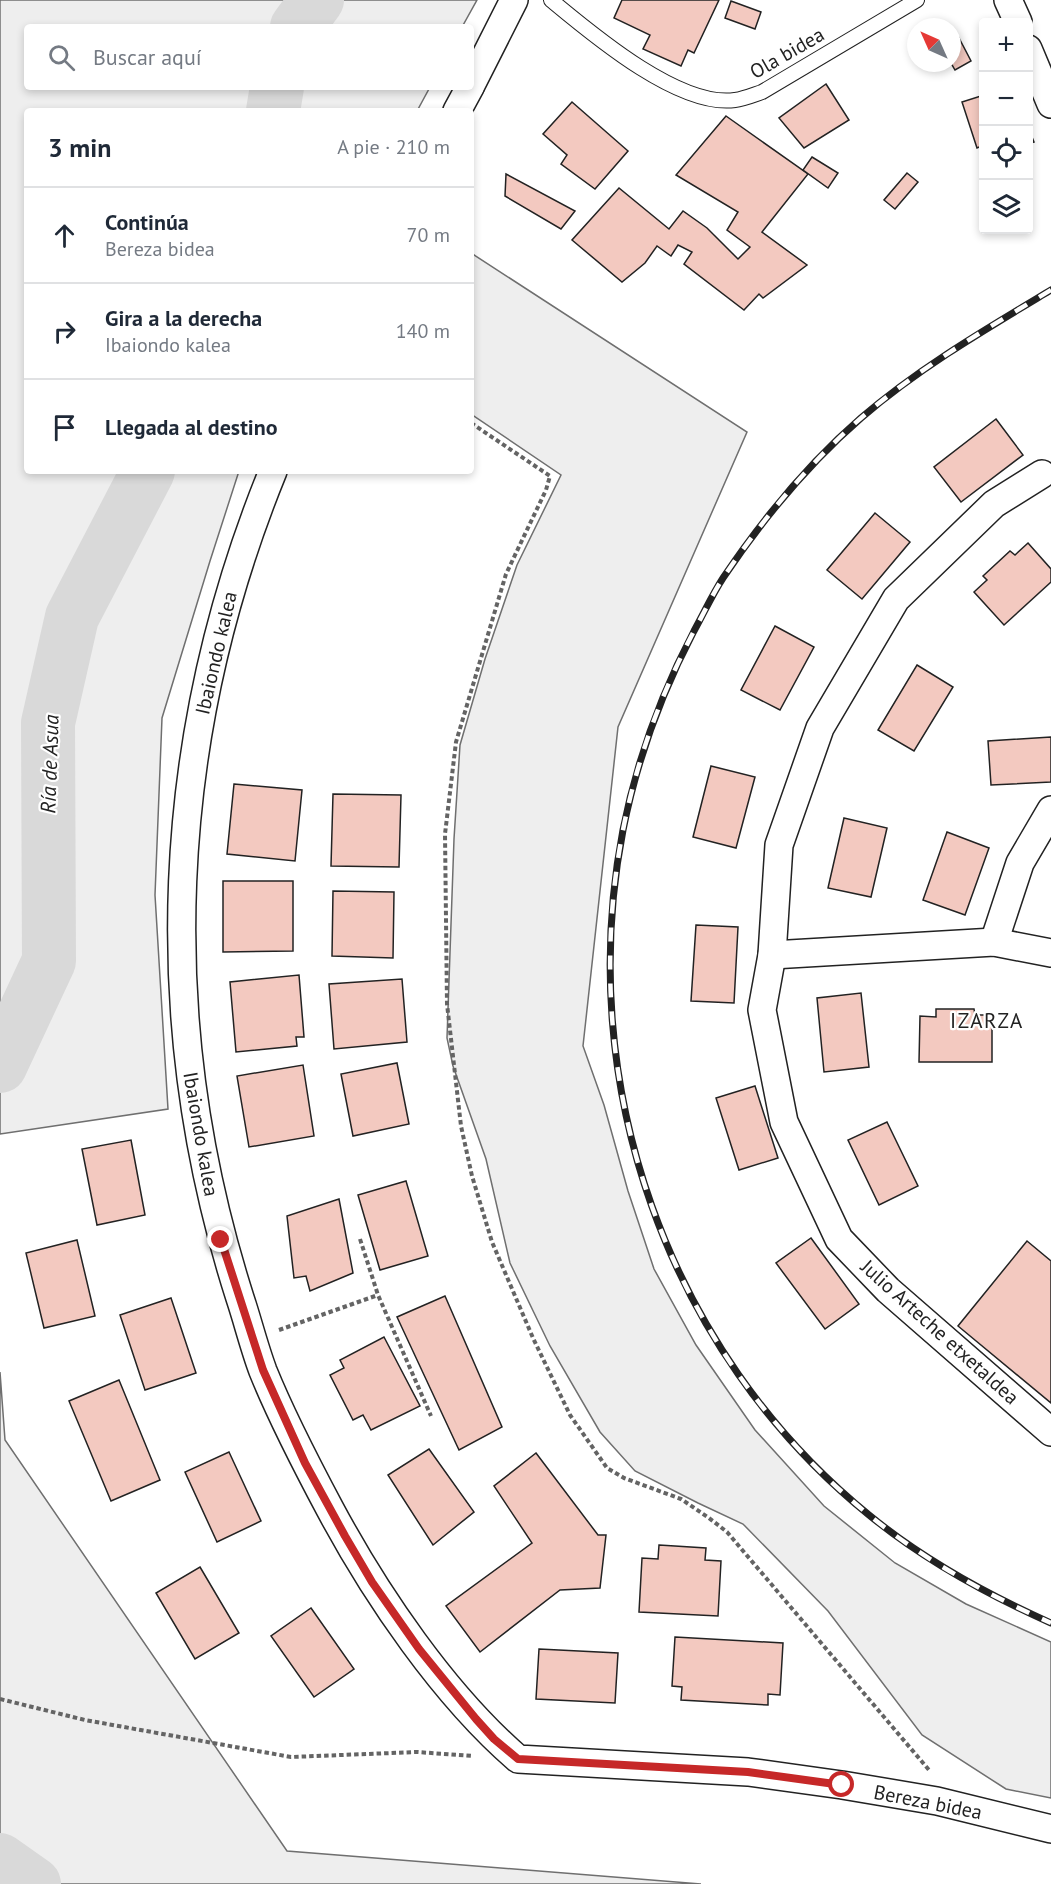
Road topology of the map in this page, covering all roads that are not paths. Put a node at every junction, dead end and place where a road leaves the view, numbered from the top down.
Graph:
1 (514, 0) edge
2 (551, 0) edge
3 (917, 0) edge
4 (1008, 0) edge
5 (1016, 18) edge
6 (1033, 59) edge
7 (474, 78) edge
8 (468, 90) edge
9 (1051, 104) edge
10 (459, 108) edge
11 (272, 474) edge
12 (1042, 474) dead end
13 (1051, 810) edge
14 (994, 942) junction
15 (1051, 953) edge
16 (771, 955) junction
17 (1051, 1431) edge
18 (518, 1759) joint
19 (1051, 1829) edge

1 - 7 street
2 - 3 lane, Ola bidea
4 - 5 street
6 - 9 street
8 - 10 street
11 - 18 street, Ibaiondo kalea
12 - 16 street, Julio Arteche etxetaldea
13 - 14 street
14 - 15 street
14 - 16 street
16 - 17 street, Julio Arteche etxetaldea
18 - 19 street, Bereza bidea

